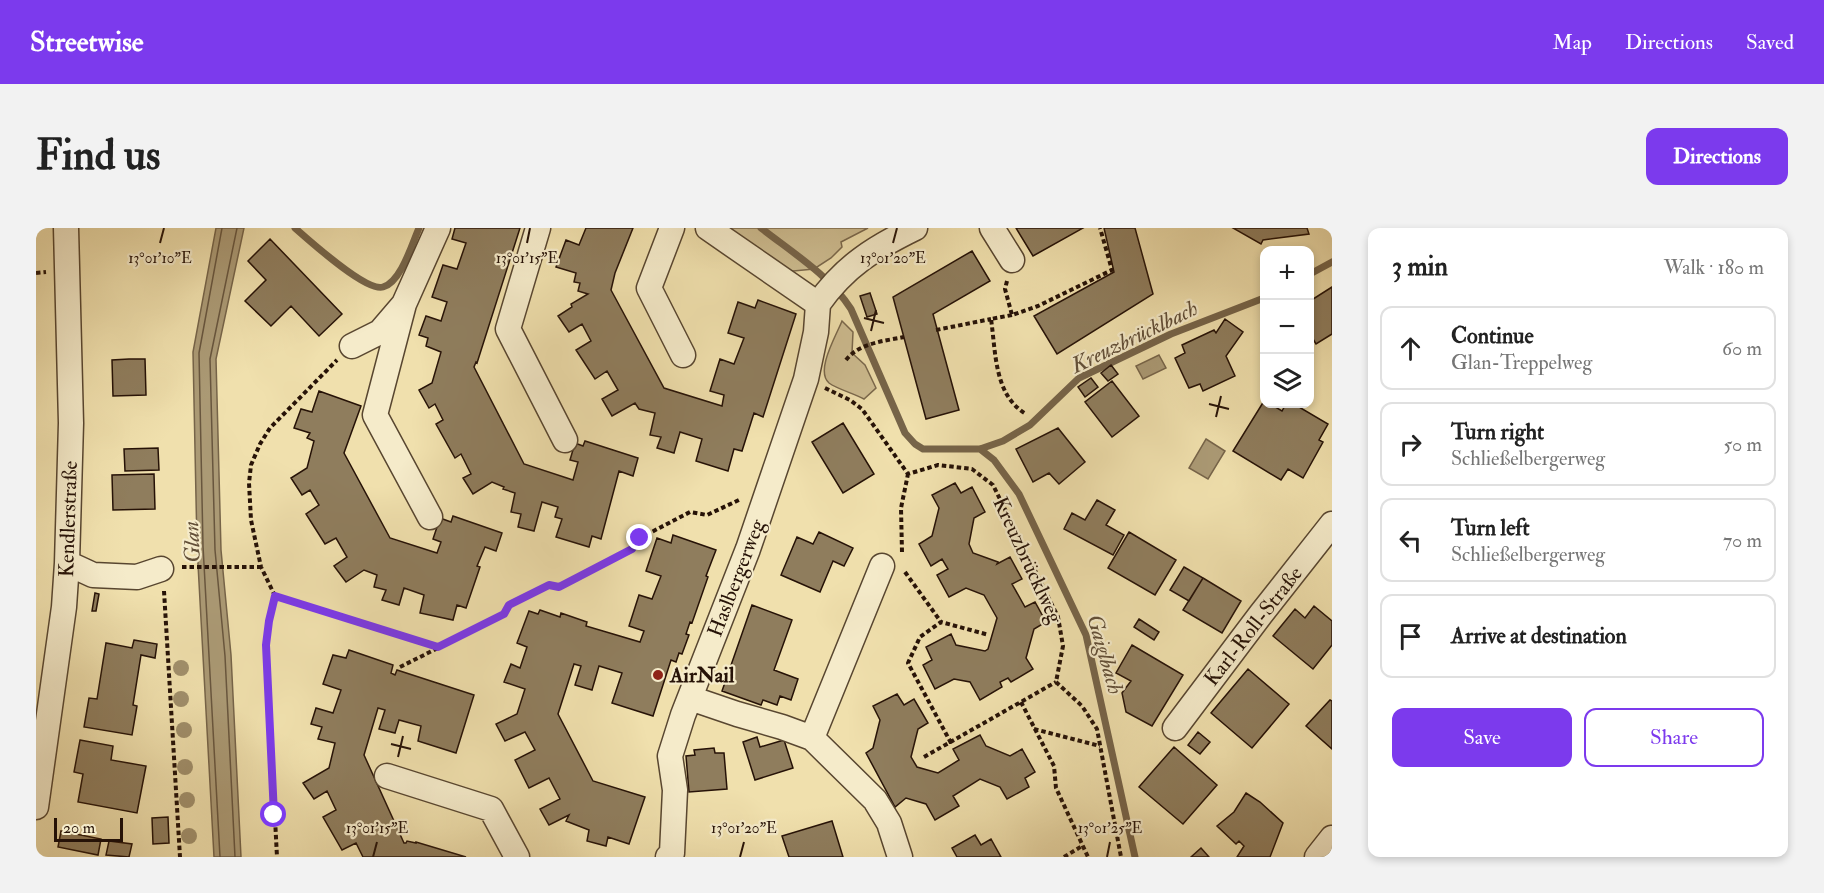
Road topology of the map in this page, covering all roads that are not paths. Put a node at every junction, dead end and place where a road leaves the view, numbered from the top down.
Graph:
1 (66, 228) edge
2 (438, 228) edge
3 (538, 228) edge
4 (672, 228) edge
5 (708, 228) edge
6 (915, 228) edge
7 (992, 228) edge
8 (1012, 260) road end
9 (821, 300) junction
10 (404, 304) junction
11 (352, 346) road end
12 (683, 355) dead end
13 (565, 440) dead end
14 (430, 517) dead end
15 (1332, 524) edge
16 (67, 563) junction
17 (893, 565) road end
18 (172, 568) road end
19 (690, 698) junction
20 (1175, 728) dead end
21 (812, 738) junction
22 (387, 776) dead end
23 (36, 807) edge
24 (1332, 838) edge
25 (671, 856) edge
26 (517, 857) edge
27 (900, 857) edge
28 (1317, 857) edge

1 - 16 street, Kendlerstraße
2 - 10 street
3 - 13 street
4 - 12 street
5 - 9 street
6 - 9 street
7 - 8 street
9 - 19 street, Haslbergerweg
10 - 11 street
10 - 14 street
15 - 20 street, Karl-Roll-Straße
16 - 18 street
16 - 23 street, Kendlerstraße
17 - 21 street
19 - 21 street
19 - 25 street, Haslbergerweg
21 - 27 street
22 - 26 street
24 - 28 street

